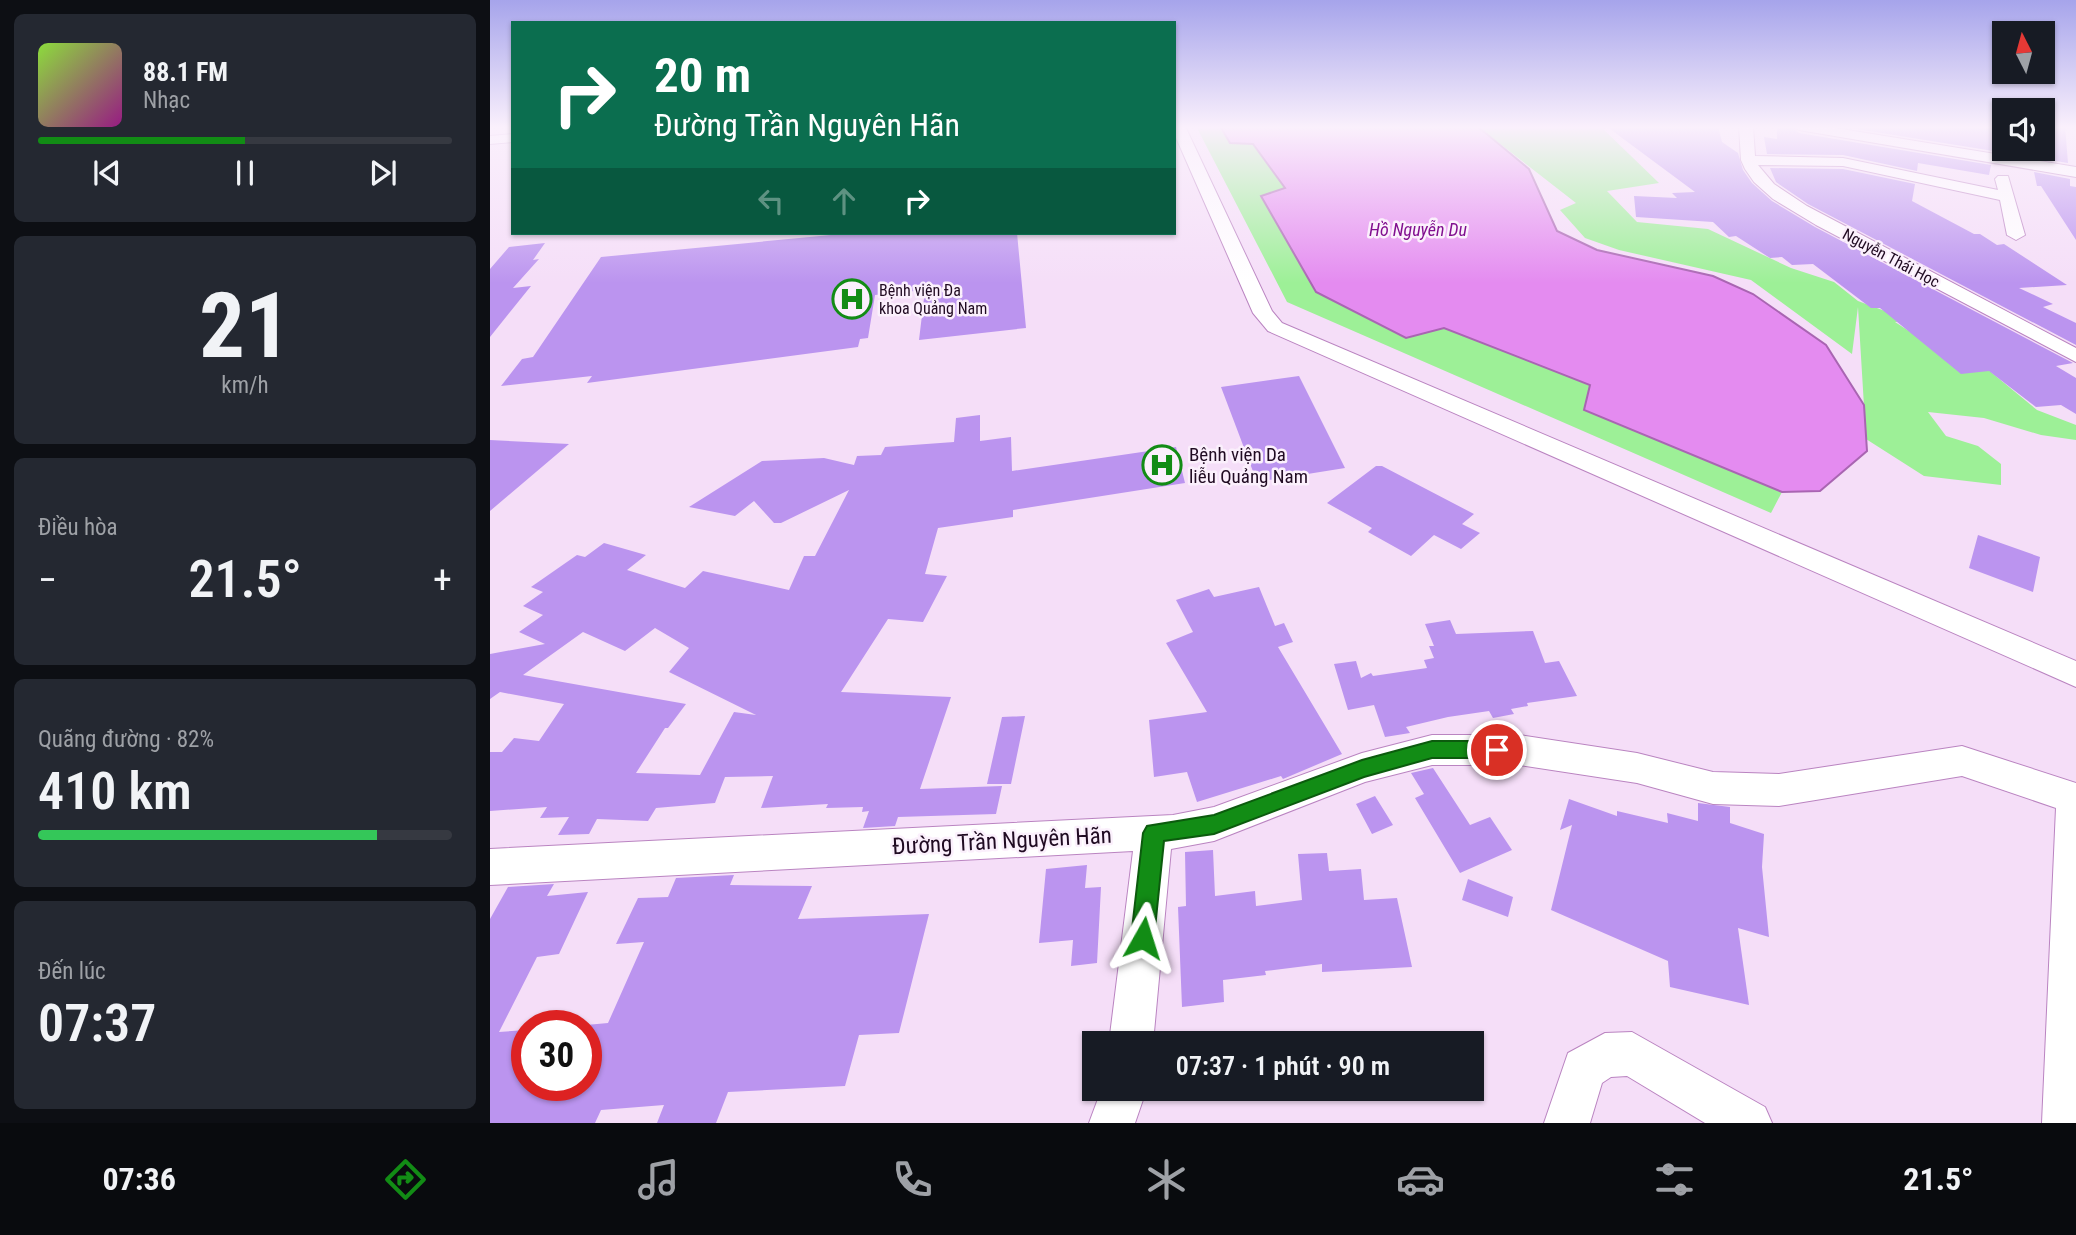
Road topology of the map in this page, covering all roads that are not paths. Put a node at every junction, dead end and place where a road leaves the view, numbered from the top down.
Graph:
1 (1202, 178) edge
2 (1760, 178) edge
3 (1920, 178) edge
4 (2003, 178) edge
5 (2008, 197) junction
6 (2016, 235) dead end
7 (2076, 356) edge
8 (2076, 675) edge
9 (2075, 799) edge
10 (1154, 833) junction
11 (490, 867) edge
12 (1132, 1031) edge
13 (1120, 1101) edge
14 (1112, 1123) edge
15 (1567, 1123) edge
16 (1749, 1123) edge
17 (2065, 1123) edge

1 - 8 street
2 - 7 street, Nguyễn Thái Học
3 - 5 street
4 - 5 street
5 - 6 street
9 - 10 street, Đường Trần Nguyên Hãn
9 - 17 street
10 - 11 street, Đường Trần Nguyên Hãn
10 - 12 street
13 - 14 street
15 - 16 street

